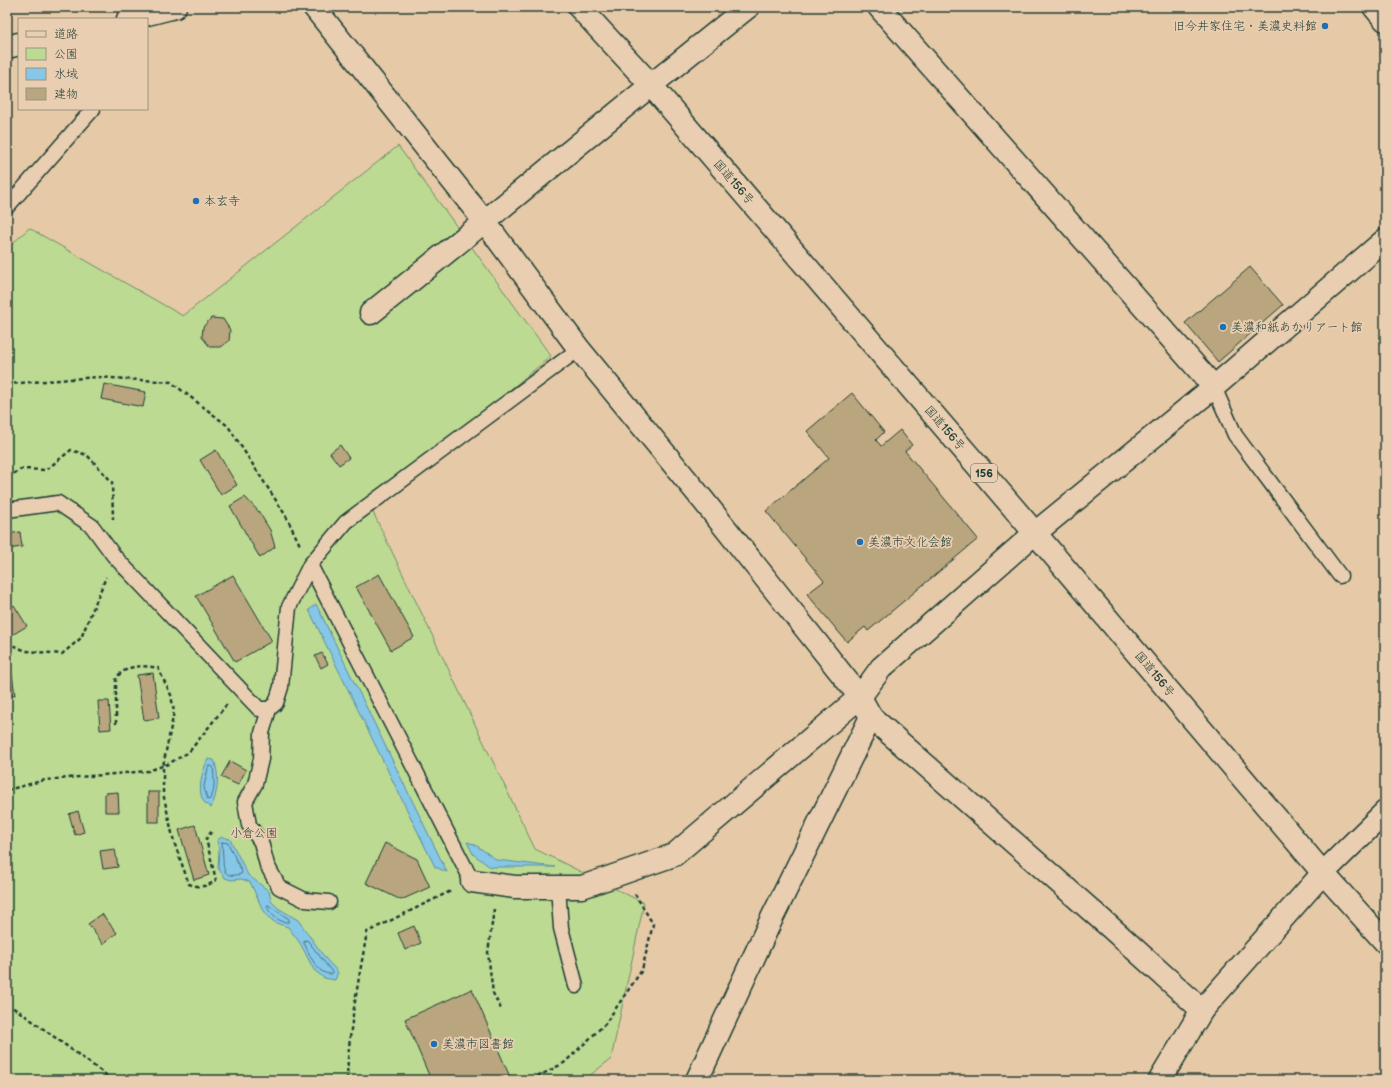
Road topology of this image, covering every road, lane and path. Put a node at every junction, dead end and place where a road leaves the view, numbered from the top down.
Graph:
1 (314, 7) edge
2 (579, 7) edge
3 (748, 7) edge
4 (879, 7) edge
5 (1374, 7) edge
6 (165, 8) edge
7 (131, 18) edge
8 (1385, 20) edge
9 (18, 44) edge
10 (7, 47) edge
11 (650, 84) junction
12 (92, 110) edge
13 (7, 207) edge
14 (485, 222) junction
15 (1385, 240) edge
16 (372, 313) dead end
17 (579, 349) junction
18 (7, 384) edge
19 (1214, 387) junction
20 (7, 478) edge
21 (7, 510) edge
22 (1035, 533) junction
23 (114, 556) junction
24 (310, 565) junction
25 (1340, 576) dead end
26 (7, 642) edge
27 (240, 688) junction
28 (860, 697) junction
29 (269, 709) junction
30 (871, 717) junction
31 (116, 724) dead end
32 (163, 766) junction
33 (7, 790) edge
34 (1385, 812) edge
35 (212, 831) dead end
36 (623, 872) junction
37 (1323, 873) junction
38 (472, 881) junction
39 (498, 885) junction
40 (558, 887) junction
41 (329, 902) dead end
42 (1385, 942) edge
43 (576, 986) dead end
44 (7, 1004) edge
45 (1202, 1010) junction
46 (502, 1011) dead end
47 (113, 1080) edge
48 (347, 1080) edge
49 (531, 1080) edge
50 (697, 1080) edge
51 (1160, 1080) edge

1 - 14 main road
2 - 11 main road, 国道156号 / 156
3 - 11 main road
4 - 19 main road
5 - 8 main road
6 - 7 main road
9 - 10 main road
11 - 14 main road
11 - 22 main road, 国道156号 / 156
12 - 13 lane
14 - 16 main road
14 - 17 main road
15 - 19 main road
17 - 24 lane
17 - 28 main road
18 - 24 path
19 - 22 main road
19 - 25 lane
20 - 23 path
21 - 23 lane
22 - 28 main road
22 - 37 main road, 国道156号 / 156
23 - 26 path
23 - 27 lane
24 - 29 lane
24 - 38 lane
27 - 29 lane
27 - 32 path
28 - 30 main road
28 - 36 main road
29 - 41 lane
30 - 45 main road
30 - 50 main road
31 - 32 path
32 - 33 path
32 - 35 path
34 - 37 main road
36 - 40 main road
36 - 49 path
37 - 42 main road, 国道156号 / 156
37 - 45 main road
38 - 39 main road
38 - 48 path
39 - 40 main road
39 - 46 path
40 - 43 lane
44 - 47 path
45 - 51 main road

